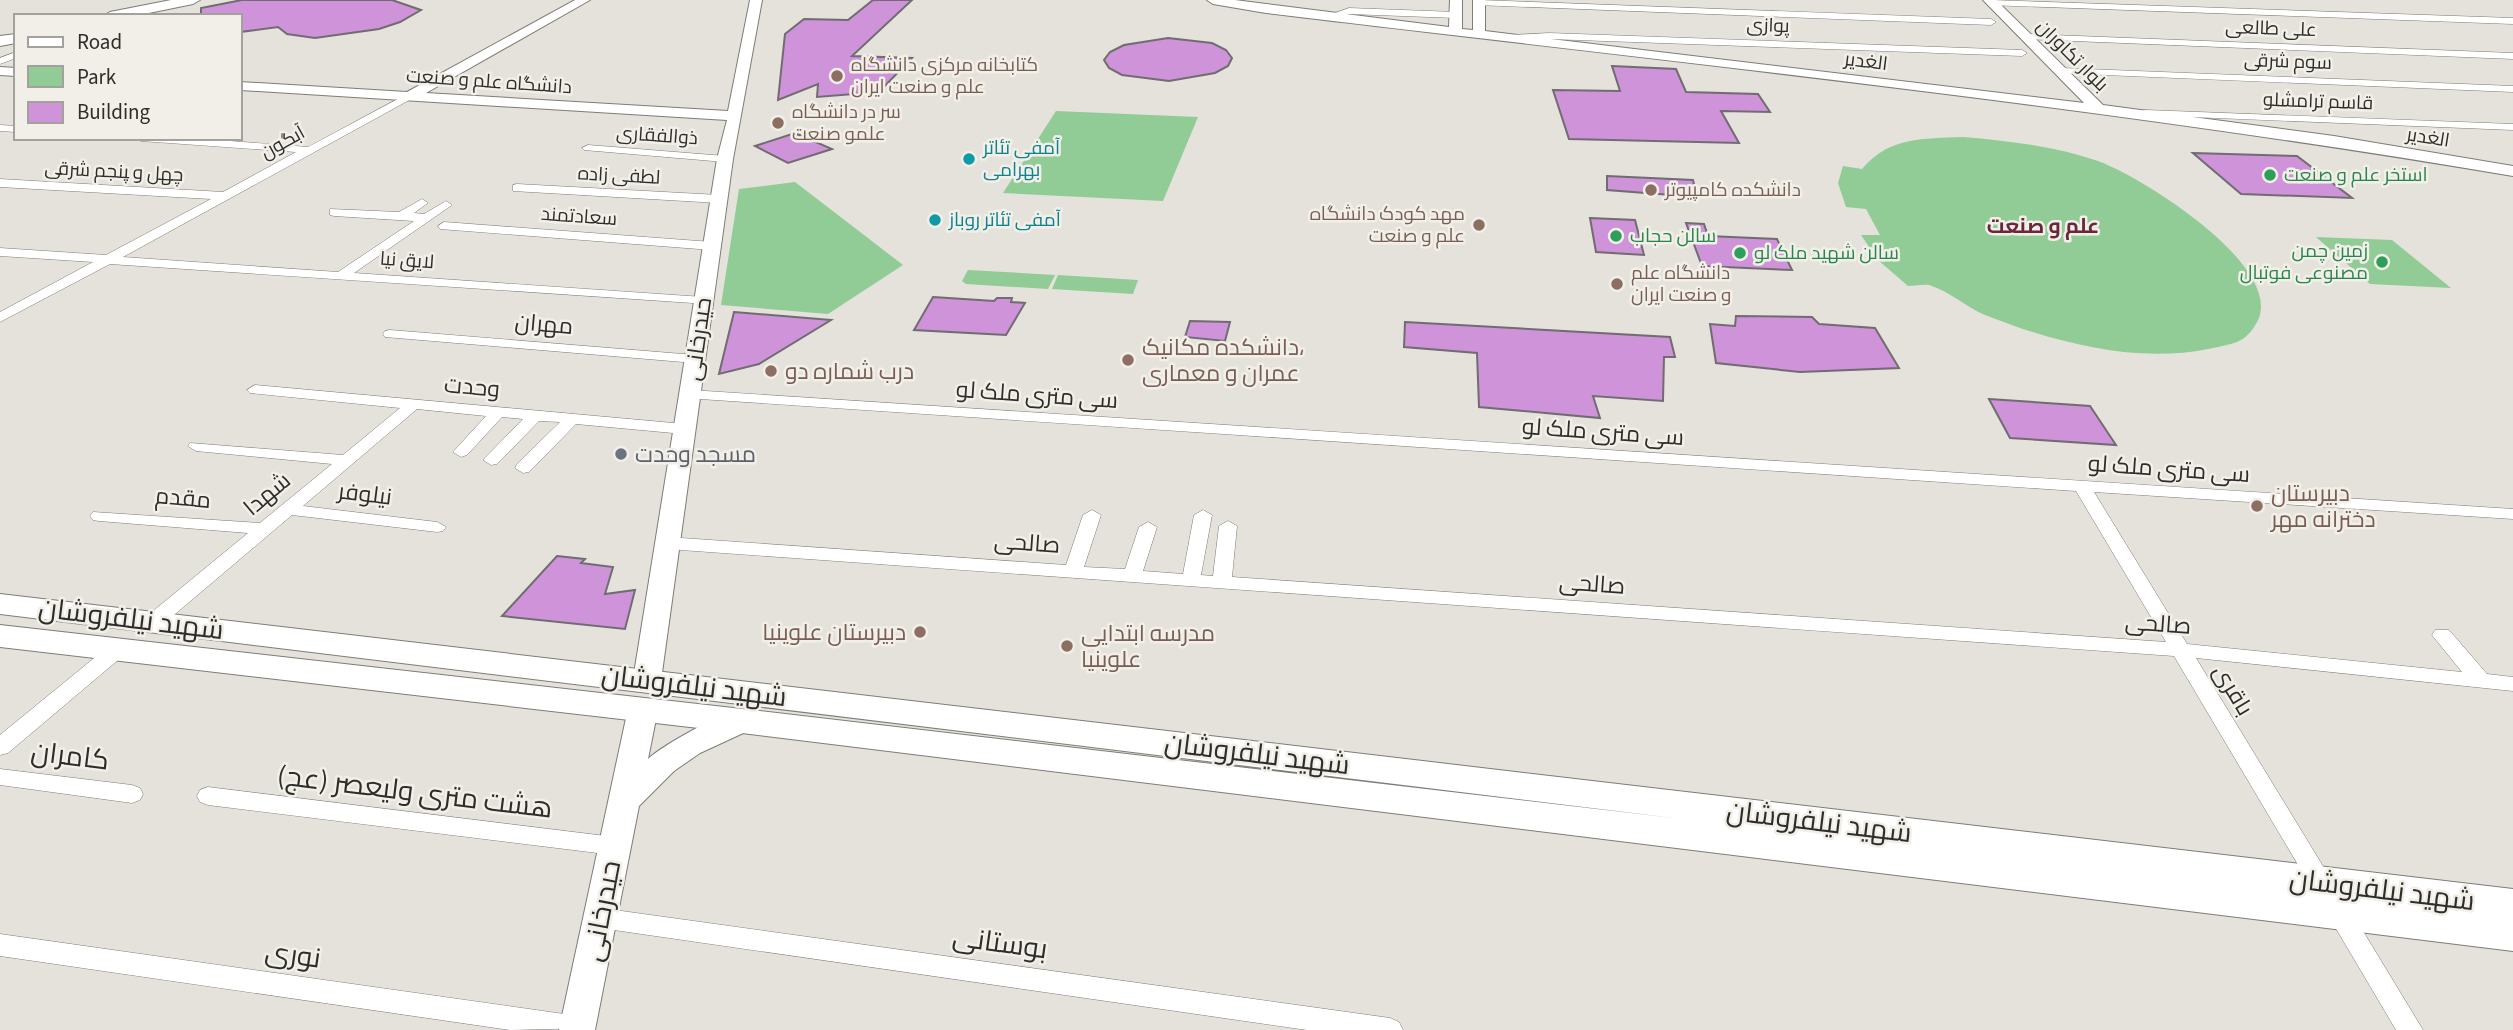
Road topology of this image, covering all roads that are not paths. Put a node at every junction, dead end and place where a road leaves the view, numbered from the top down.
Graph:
1 (193, 0) edge
2 (213, 0) edge
3 (584, 0) edge
4 (756, 0) edge
5 (1213, 0) edge
6 (1456, 0) edge
7 (1479, 1) edge
8 (1990, 1) edge
9 (1976, 7) dead end
10 (120, 14) edge
11 (140, 14) edge
12 (1456, 15) junction
13 (1329, 17) junction
14 (2405, 17) junction
15 (2513, 21) edge
16 (1991, 22) junction
17 (2426, 29) dead end
18 (1455, 31) junction
19 (1479, 34) junction
20 (2027, 37) junction
21 (1513, 38) junction
22 (1690, 41) junction
23 (2484, 46) dead end
24 (2022, 53) junction
25 (2507, 55) edge
26 (1695, 57) dead end
27 (2062, 71) junction
28 (242, 86) edge
29 (2513, 89) edge
30 (434, 91) junction
31 (409, 96) junction
32 (2074, 106) junction
33 (2095, 109) junction
34 (2122, 112) junction
35 (735, 116) junction
36 (2513, 127) edge
37 (169, 140) edge
38 (587, 148) dead end
39 (310, 150) junction
40 (724, 159) junction
41 (2511, 171) edge
42 (0, 183) edge
43 (517, 188) dead end
44 (225, 196) junction
45 (719, 200) junction
46 (422, 202) dead end
47 (446, 205) dead end
48 (334, 212) dead end
49 (400, 217) junction
50 (426, 218) junction
51 (443, 226) dead end
52 (712, 246) junction
53 (0, 252) edge
54 (107, 260) junction
55 (340, 276) junction
56 (703, 301) junction
57 (0, 318) edge
58 (390, 334) dead end
59 (695, 359) junction
60 (255, 390) dead end
61 (690, 395) junction
62 (413, 405) junction
63 (498, 412) junction
64 (535, 416) junction
65 (572, 419) junction
66 (684, 429) junction
67 (196, 446) dead end
68 (461, 452) dead end
69 (347, 460) junction
70 (491, 460) dead end
71 (523, 468) dead end
72 (2082, 486) junction
73 (287, 509) junction
74 (2513, 514) edge
75 (1092, 515) dead end
76 (1203, 515) dead end
77 (99, 516) dead end
78 (1228, 526) dead end
79 (437, 527) dead end
80 (1148, 527) dead end
81 (263, 530) junction
82 (667, 543) junction
83 (1073, 571) junction
84 (1132, 575) junction
85 (1192, 580) junction
86 (1222, 582) junction
87 (0, 604) edge
88 (153, 621) junction
89 (2442, 635) dead end
90 (0, 636) edge
91 (117, 650) junction
92 (2181, 650) junction
93 (2481, 681) junction
94 (2513, 684) edge
95 (645, 695) junction
96 (742, 720) junction
97 (0, 747) edge
98 (0, 777) edge
99 (132, 794) dead end
100 (208, 796) dead end
101 (623, 802) junction
102 (614, 846) junction
103 (2321, 883) junction
104 (2513, 905) edge
105 (2339, 914) junction
106 (600, 918) junction
107 (2513, 934) edge
108 (0, 945) edge
109 (577, 1029) edge
110 (1390, 1030) edge
111 (2410, 1030) edge

1 - 10 main road
2 - 11 main road
3 - 30 main road
4 - 35 main road, حیدرخانی
5 - 13 main road, الغدیر
6 - 12 main road
7 - 16 street
7 - 19 main road
8 - 14 street
8 - 20 main road, بلوار تکاوران
9 - 16 main road, بلوار تکاوران
12 - 13 street
12 - 18 main road
13 - 18 main road, الغدیر
14 - 15 street
14 - 17 street
16 - 24 main road, بلوار تکاوران
18 - 19 main road, الغدیر
19 - 21 main road, الغدیر
20 - 25 street, علی طالعی
20 - 27 main road, بلوار تکاوران
21 - 22 street, پوازی
21 - 32 main road, الغدیر
22 - 24 street, پوازی
22 - 26 street
23 - 25 street
24 - 32 main road, بلوار تکاوران
27 - 29 street, سوم شرقی
27 - 33 main road, بلوار تکاوران
28 - 31 main road, دانشگاه علم و صنعت
30 - 31 main road, دانشگاه علم و صنعت
30 - 35 main road, دانشگاه علم و صنعت
31 - 39 street, آبگون
32 - 33 main road, الغدیر
33 - 34 main road, الغدیر
34 - 36 street, قاسم ترامشلو
34 - 41 main road, الغدیر
35 - 40 main road, حیدرخانی
37 - 39 street
38 - 40 street, ذوالفقاری
39 - 44 street, آبگون
40 - 45 main road, حیدرخانی
42 - 44 street, چهل و ‍پنجم شرقی
43 - 45 street, لطفی زاده
44 - 54 street, آبگون
45 - 52 main road, حیدرخانی
46 - 49 street
47 - 50 street
48 - 49 street
49 - 50 street
50 - 55 street
51 - 52 street, سعادتمند
52 - 56 main road, حیدرخانی
53 - 54 street, لایق نیا
54 - 55 street, لایق نیا
54 - 57 street, آبگون
55 - 56 street, لایق نیا
56 - 59 main road, حیدرخانی
58 - 59 street, مهران
59 - 61 main road, حیدرخانی
60 - 62 street, وحدت
61 - 66 main road, حیدرخانی
61 - 72 street, سی متری ملک لو
62 - 63 street, وحدت
62 - 69 street, شهدا
63 - 64 street, وحدت
63 - 68 street
64 - 65 street, وحدت
64 - 70 street
65 - 66 street, وحدت
65 - 71 street
66 - 82 main road, حیدرخانی
67 - 69 street
69 - 73 street, شهدا
72 - 74 street, سی متری ملک لو
72 - 92 street, باقری
73 - 79 street, نیلوفر
73 - 81 street, شهدا
75 - 83 street
76 - 85 street
77 - 81 street, مقدم
78 - 86 street
80 - 84 street
81 - 88 street, شهدا
82 - 83 street, صالحی
82 - 95 main road, حیدرخانی
83 - 84 street, صالحی
84 - 85 street, صالحی
85 - 86 street, صالحی
86 - 92 street, صالحی
87 - 88 main road, شهید نیلفروشان
88 - 91 main road
88 - 95 main road, شهید نیلفروشان
89 - 93 street
90 - 91 main road
91 - 95 main road
91 - 97 street
92 - 93 street, صالحی
92 - 103 street, باقری
93 - 94 street, صالحی
95 - 96 main road, شهید نیلفروشان
95 - 101 main road, حیدرخانی
95 - 103 main road, شهید نیلفروشان
96 - 101 main road
96 - 105 main road, شهید نیلفروشان
98 - 99 street, کامران
100 - 102 street, هشت متری ولیعصر (عج)
101 - 102 main road, حیدرخانی
102 - 106 main road, حیدرخانی
103 - 104 main road, شهید نیلفروشان
103 - 105 street, باقری
105 - 107 main road, شهید نیلفروشان
105 - 111 street, باقری
106 - 109 main road, حیدرخانی
106 - 110 street, بوستانی
108 - 109 street, نوری

